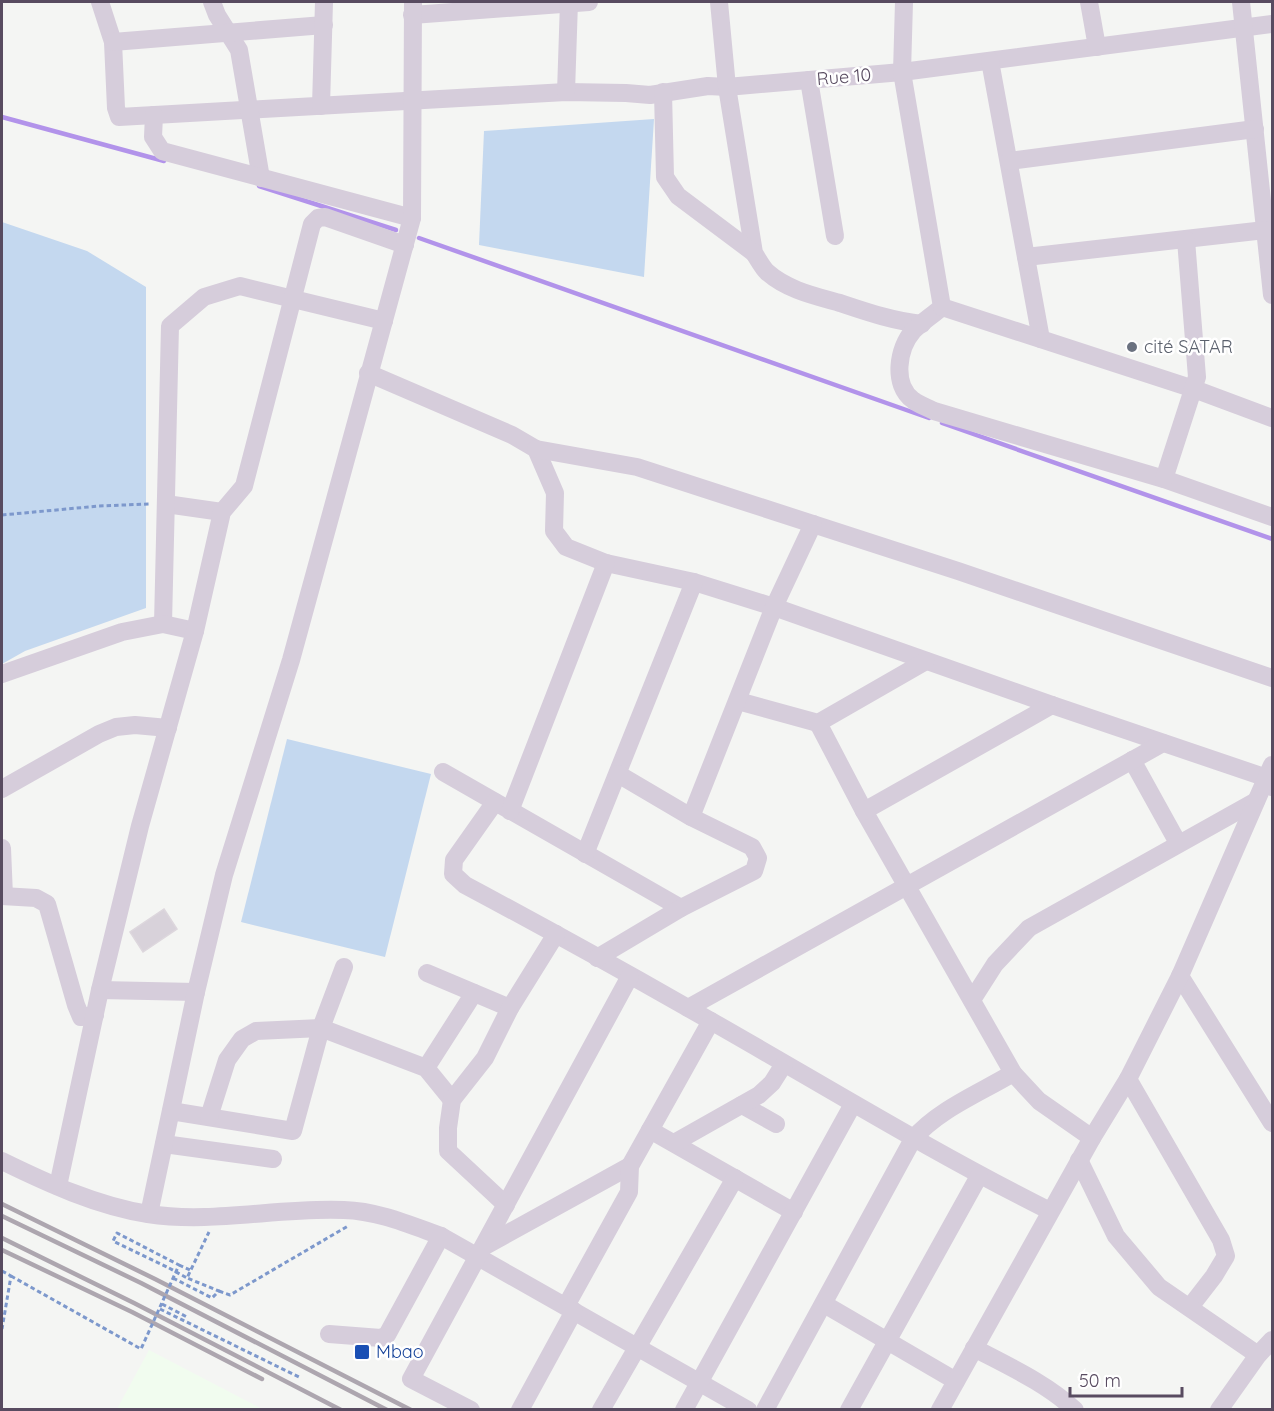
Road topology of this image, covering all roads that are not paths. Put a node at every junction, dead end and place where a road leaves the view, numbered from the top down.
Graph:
1 (100, 2) edge
2 (212, 2) edge
3 (324, 2) edge
4 (589, 2) edge
5 (719, 2) edge
6 (904, 2) edge
7 (1089, 2) edge
8 (1241, 2) edge
9 (569, 3) edge
10 (412, 8) edge
11 (1272, 24) edge
12 (324, 25) junction
13 (1244, 28) junction
14 (228, 33) junction
15 (114, 42) junction
16 (1097, 47) junction
17 (990, 61) junction
18 (902, 72) junction
19 (809, 80) junction
20 (727, 87) junction
21 (566, 92) junction
22 (663, 92) junction
23 (414, 101) junction
24 (321, 106) junction
25 (249, 110) junction
26 (154, 116) junction
27 (1255, 129) junction
28 (1009, 161) junction
29 (261, 178) junction
30 (412, 218) junction
31 (1268, 232) edge
32 (835, 236) dead end
33 (1186, 240) junction
34 (405, 245) junction
35 (754, 253) junction
36 (1026, 257) junction
37 (1272, 295) edge
38 (293, 298) junction
39 (942, 307) junction
40 (384, 321) junction
41 (922, 324) junction
42 (1041, 339) junction
43 (368, 373) junction
44 (1194, 389) junction
45 (1272, 418) edge
46 (536, 449) junction
47 (1164, 479) junction
48 (166, 504) junction
49 (222, 512) junction
50 (1272, 517) edge
51 (813, 524) junction
52 (606, 563) junction
53 (694, 582) junction
54 (774, 607) junction
55 (163, 624) junction
56 (195, 631) junction
57 (926, 661) junction
58 (2, 674) edge
59 (1272, 678) edge
60 (738, 701) junction
61 (1052, 705) junction
62 (818, 723) junction
63 (168, 728) junction
64 (1163, 743) junction
65 (1132, 760) junction
66 (443, 772) dead end
67 (618, 774) junction
68 (1270, 776) edge
69 (2, 789) edge
70 (1256, 801) junction
71 (503, 806) junction
72 (864, 811) junction
73 (691, 817) junction
74 (1178, 843) junction
75 (2, 848) edge
76 (585, 854) junction
77 (907, 887) junction
78 (3, 896) edge
79 (681, 908) junction
80 (556, 934) junction
81 (597, 958) junction
82 (344, 967) dead end
83 (427, 973) dead end
84 (630, 976) junction
85 (1180, 976) junction
86 (100, 990) junction
87 (196, 992) junction
88 (474, 993) junction
89 (972, 1000) junction
90 (510, 1008) junction
91 (688, 1008) junction
92 (95, 1015) junction
93 (711, 1021) junction
94 (321, 1028) junction
95 (784, 1064) junction
96 (426, 1068) junction
97 (1013, 1073) junction
98 (1128, 1079) junction
99 (452, 1100) junction
100 (853, 1104) junction
101 (742, 1105) junction
102 (171, 1110) junction
103 (209, 1117) junction
104 (1272, 1123) edge
105 (776, 1124) dead end
106 (650, 1130) junction
107 (1092, 1138) junction
108 (913, 1139) junction
109 (674, 1143) junction
110 (164, 1144) junction
111 (273, 1159) dead end
112 (1079, 1160) junction
113 (2, 1161) edge
114 (630, 1166) junction
115 (979, 1176) junction
116 (735, 1178) junction
117 (58, 1186) junction
118 (506, 1205) junction
119 (1050, 1211) junction
120 (794, 1212) junction
121 (149, 1214) junction
122 (441, 1236) junction
123 (480, 1252) junction
124 (824, 1304) junction
125 (1190, 1307) junction
126 (570, 1309) junction
127 (329, 1334) dead end
128 (1272, 1340) edge
129 (887, 1341) junction
130 (638, 1347) junction
131 (974, 1348) junction
132 (1258, 1354) junction
133 (956, 1381) junction
134 (700, 1382) junction
135 (471, 1410) edge
136 (520, 1410) edge
137 (601, 1410) edge
138 (684, 1410) edge
139 (748, 1410) edge
140 (765, 1410) edge
141 (849, 1410) edge
142 (940, 1410) edge
143 (1074, 1410) edge
144 (1219, 1410) edge

1 - 15 street
2 - 14 street
3 - 12 street
4 - 9 street
5 - 20 street
6 - 18 street
7 - 16 street
8 - 13 street
9 - 10 street
9 - 21 street
10 - 23 street
11 - 13 street, Rue 10
12 - 14 street
12 - 24 street
13 - 16 street, Rue 10
13 - 27 street
14 - 15 street
14 - 25 street
15 - 26 street, Rue 10
16 - 17 street, Rue 10
17 - 18 street, Rue 10
17 - 28 street
18 - 19 street, Rue 10
18 - 39 street
19 - 20 street, Rue 10
19 - 32 street
20 - 22 street, Rue 10
20 - 35 street
21 - 22 street, Rue 10
21 - 23 street, Rue 10
22 - 35 street
23 - 24 street, Rue 10
23 - 30 street
24 - 25 street, Rue 10
25 - 26 street, Rue 10
25 - 29 street
26 - 29 street
27 - 28 street
27 - 31 street
28 - 36 street
29 - 30 street
30 - 34 street
31 - 33 street
31 - 37 street
33 - 36 street
33 - 44 street
34 - 38 street
34 - 40 street
35 - 41 street
36 - 42 street
38 - 40 street
38 - 48 street
38 - 49 street
39 - 41 street
39 - 42 street
40 - 43 street
41 - 47 street
42 - 44 street
43 - 46 street
43 - 87 street
44 - 45 street
44 - 47 street
46 - 51 street
46 - 52 street
47 - 50 street
48 - 49 street
48 - 55 street
49 - 56 street
51 - 54 street
51 - 59 street
52 - 53 street
52 - 71 street
53 - 54 street
53 - 67 street
54 - 57 street
54 - 60 street
55 - 56 street
55 - 58 street
56 - 63 street
57 - 61 street
57 - 62 street
60 - 62 street
60 - 73 street
61 - 64 street
61 - 72 street
62 - 72 street
63 - 69 street
63 - 86 street
64 - 65 street
64 - 68 street
65 - 74 street
65 - 77 street
66 - 71 street
67 - 73 street
67 - 76 street
68 - 70 street
70 - 74 street
70 - 85 street
71 - 76 street
71 - 80 street
72 - 77 street
73 - 79 street
74 - 89 street
75 - 78 street
76 - 79 street
77 - 89 street
77 - 91 street
78 - 92 street
79 - 81 street
80 - 81 street
80 - 90 street
81 - 84 street
82 - 94 street
83 - 88 street
84 - 91 street
84 - 118 street
85 - 98 street
85 - 104 street
86 - 87 street
86 - 92 street
87 - 102 street
88 - 90 street
88 - 96 street
89 - 97 street
90 - 99 street
91 - 93 street
92 - 117 street
93 - 95 street
93 - 106 street
94 - 96 street
94 - 103 street
94 - 103 street
95 - 100 street
95 - 101 street
96 - 99 street
97 - 107 street
97 - 108 street
98 - 107 street
98 - 125 street
99 - 118 street
100 - 108 street
100 - 120 street
101 - 105 street
101 - 109 street
102 - 103 street
102 - 110 street
106 - 109 street
106 - 114 street
107 - 112 street
108 - 115 street
108 - 124 street
109 - 116 street
110 - 111 street
110 - 121 street
112 - 119 street
112 - 125 street
113 - 117 street
114 - 123 street
114 - 126 street
115 - 119 street
115 - 129 street
116 - 120 street
116 - 130 street
117 - 121 street
118 - 123 street
119 - 131 street
120 - 134 street
121 - 122 street
122 - 123 street
122 - 127 street
123 - 126 street
123 - 135 street
124 - 129 street
124 - 140 street
125 - 132 street
126 - 130 street
126 - 136 street
128 - 132 street
129 - 133 street
129 - 141 street
130 - 134 street
130 - 137 street
131 - 133 street
131 - 143 street
132 - 144 street
133 - 142 street
134 - 138 street
134 - 139 street

